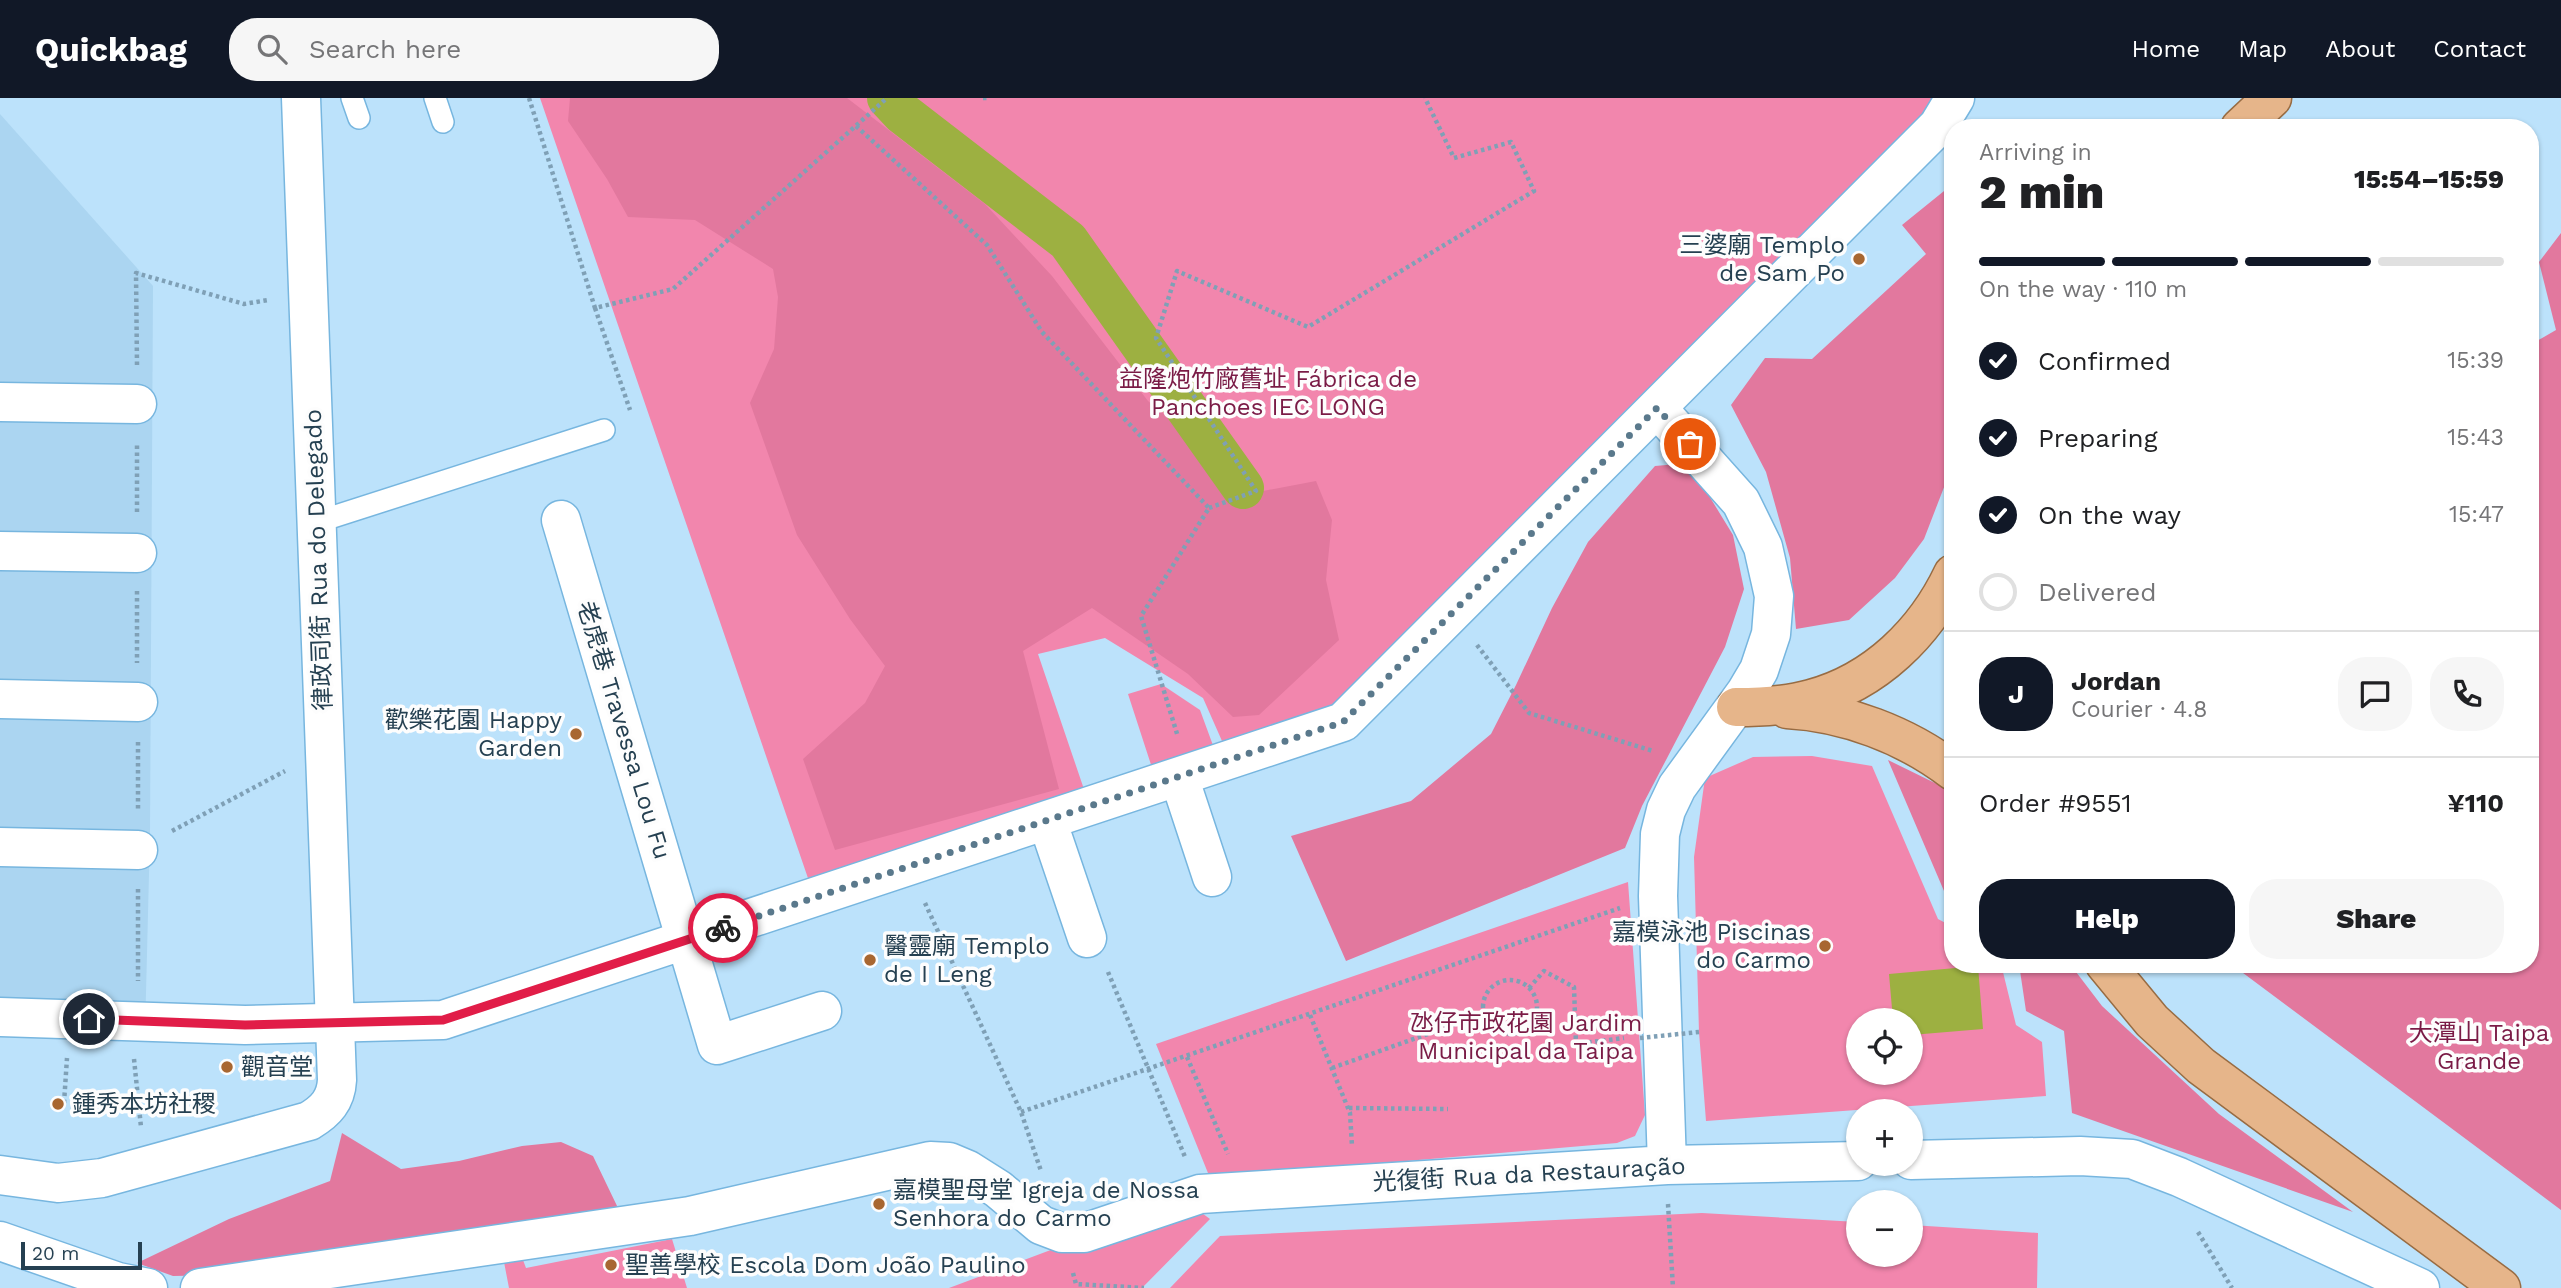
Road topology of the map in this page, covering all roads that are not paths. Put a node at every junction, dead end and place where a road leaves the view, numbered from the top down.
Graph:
1 (301, 98) edge
2 (352, 98) edge
3 (435, 98) edge
4 (1955, 98) edge
5 (2233, 98) edge
6 (2272, 98) edge
7 (359, 118) dead end
8 (2218, 119) edge
9 (2250, 119) edge
10 (443, 122) dead end
11 (0, 402) edge
12 (137, 404) road end
13 (1657, 408) junction
14 (604, 430) road end
15 (561, 520) dead end
16 (317, 522) junction
17 (0, 551) edge
18 (137, 554) road end
19 (1944, 589) edge
20 (0, 699) edge
21 (138, 702) road end
22 (1944, 766) edge
23 (1185, 775) junction
24 (1047, 820) junction
25 (0, 847) edge
26 (138, 850) road end
27 (1212, 877) dead end
28 (686, 940) junction
29 (1096, 952) road end
30 (2112, 973) edge
31 (822, 1011) dead end
32 (0, 1017) edge
33 (335, 1023) junction
34 (1923, 1160) edge
35 (1846, 1161) edge
36 (1667, 1165) junction
37 (0, 1175) edge
38 (0, 1241) edge
39 (2348, 1271) edge
40 (221, 1286) edge
41 (148, 1288) edge
42 (2420, 1288) edge
43 (2501, 1288) edge

1 - 16 street, 律政司街 Rua do Delegado
2 - 7 lane
3 - 10 lane
4 - 13 street
5 - 8 main road
6 - 9 main road
11 - 12 street
13 - 23 street
13 - 36 street
14 - 16 lane
15 - 28 street, 老虎巷 Travessa Lou Fu
16 - 33 street, 律政司街 Rua do Delegado
17 - 18 street
19 - 22 main road
20 - 21 street
23 - 24 street
23 - 27 street
24 - 28 street
24 - 29 street
25 - 26 street
28 - 31 street, 老虎巷 Travessa Lou Fu
28 - 33 street
30 - 43 main road
32 - 33 street
33 - 37 street, 律政司街 Rua do Delegado
34 - 39 street
35 - 36 street, 光復街 Rua da Restauração
36 - 40 street, 光復街 Rua da Restauração
38 - 41 street
39 - 42 street

